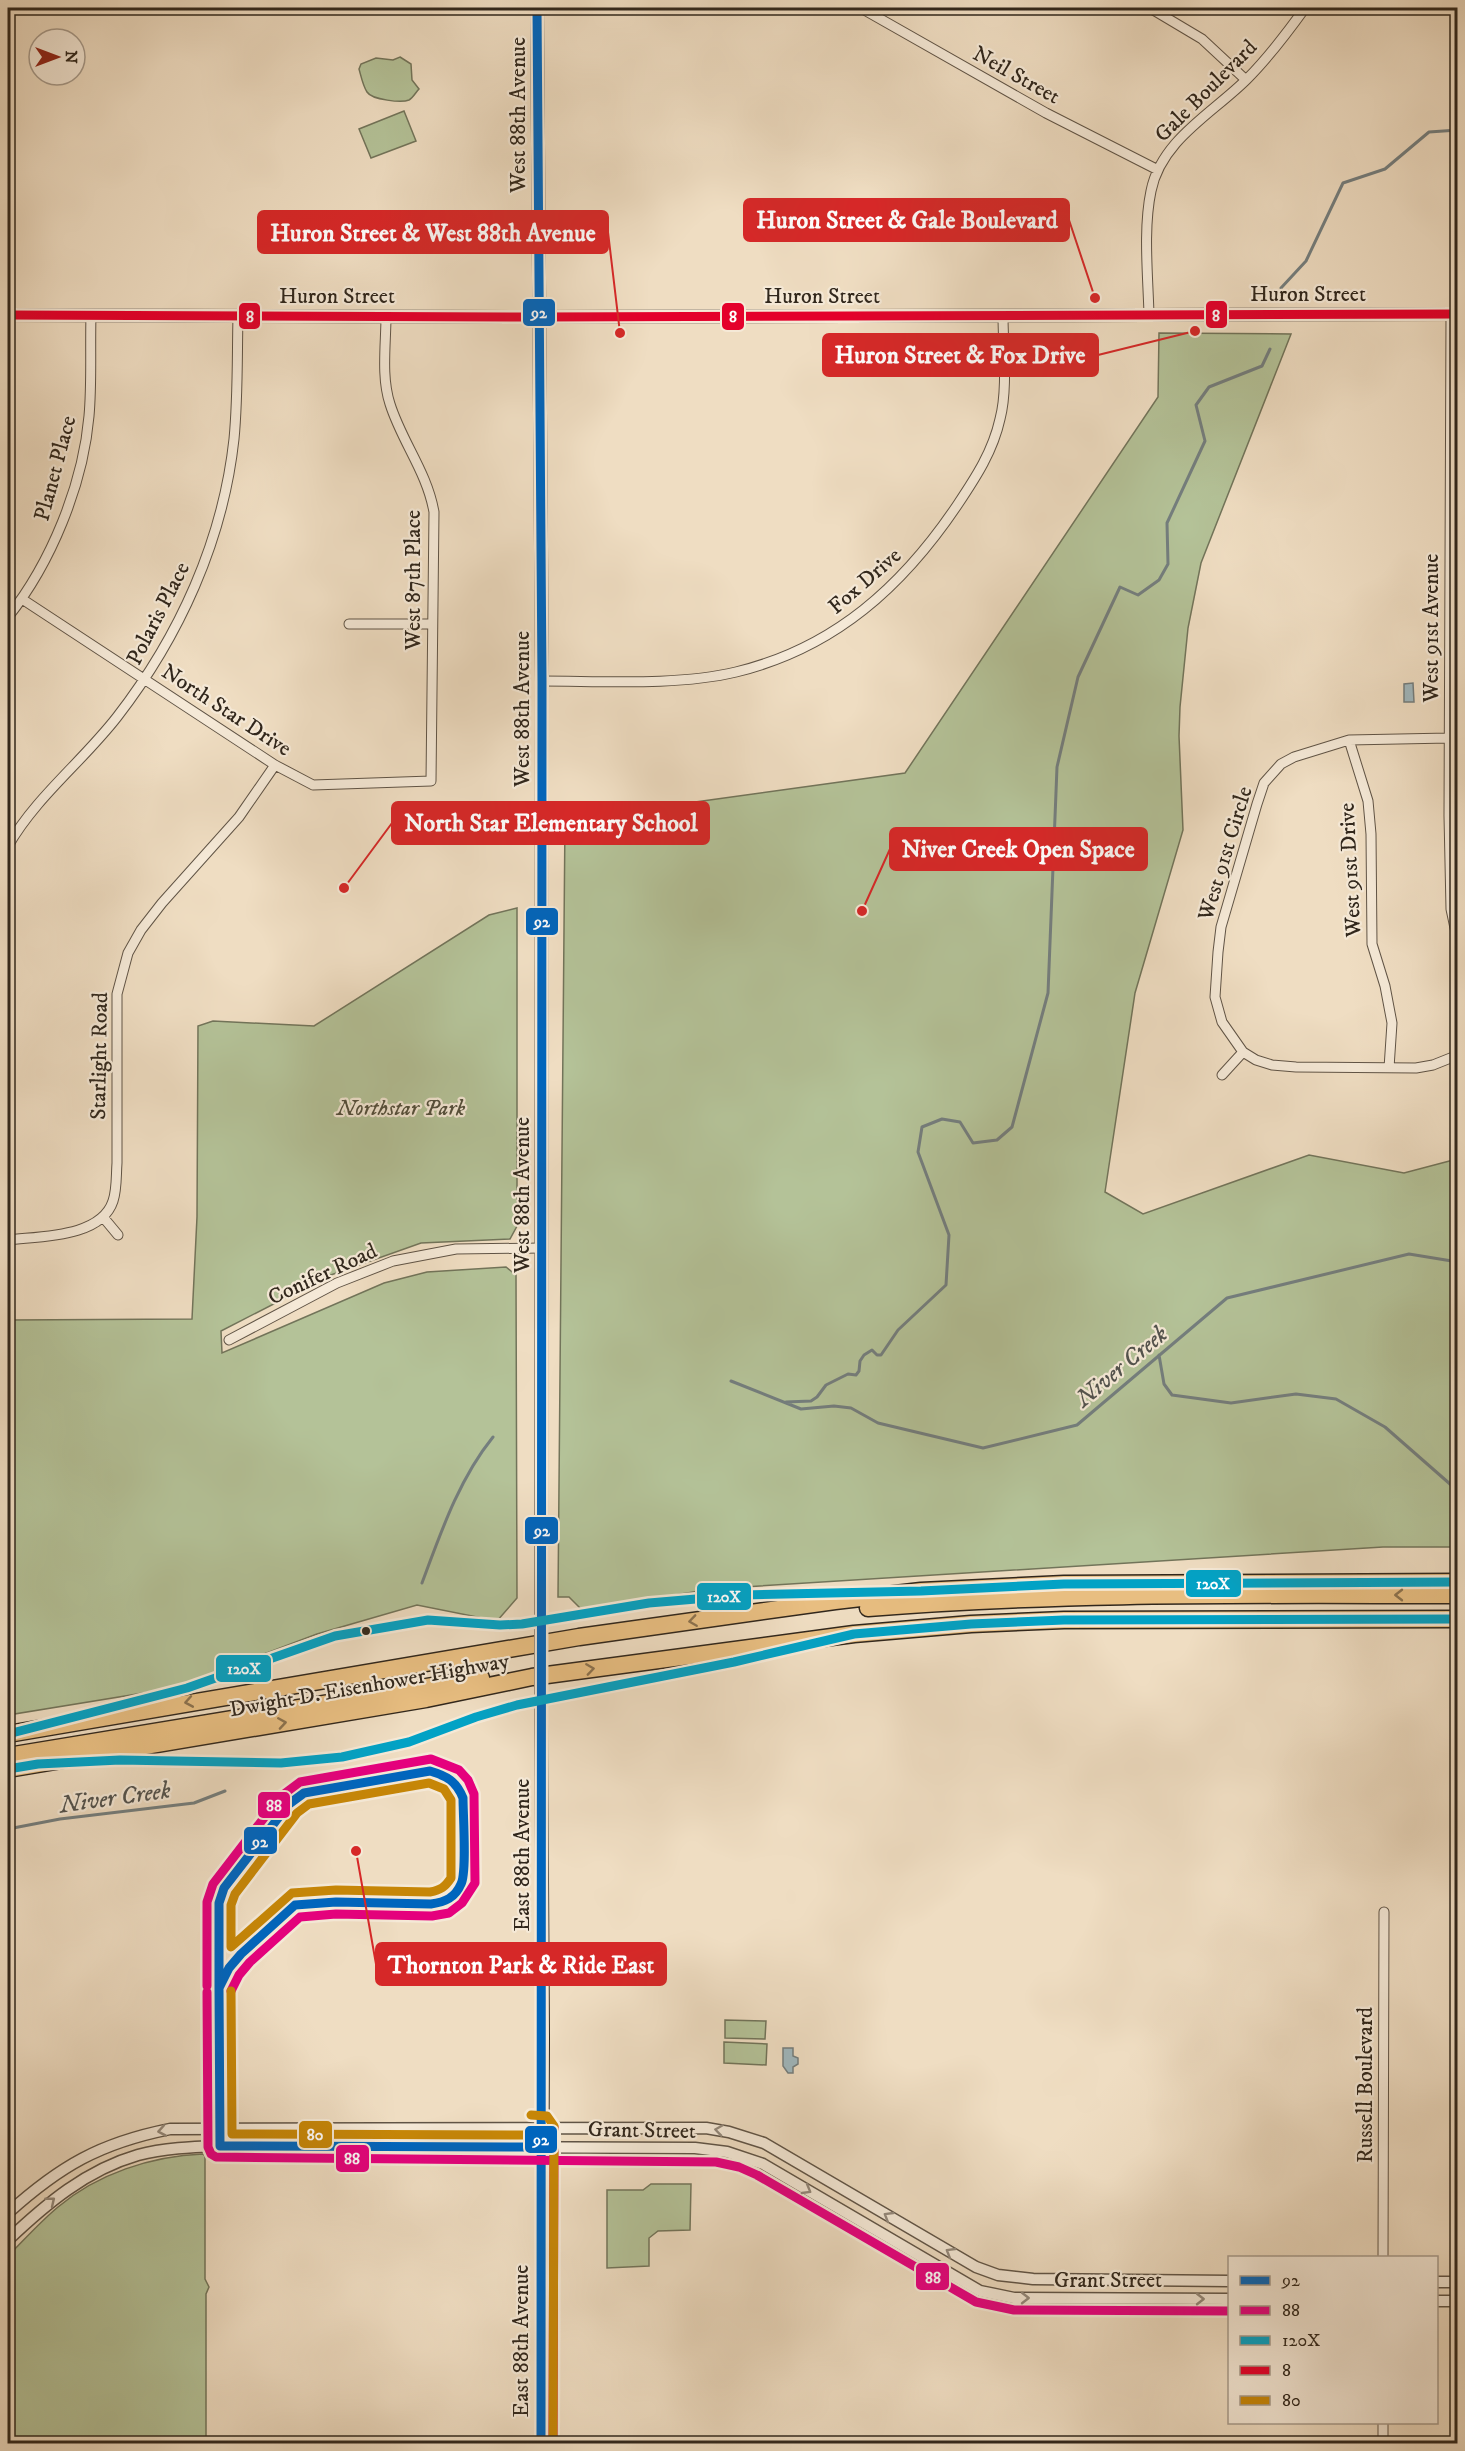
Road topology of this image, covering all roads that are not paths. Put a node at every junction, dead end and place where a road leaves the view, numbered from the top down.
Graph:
1 (537, 8) edge
2 (861, 8) edge
3 (1150, 8) edge
4 (1305, 8) edge
5 (1246, 80) junction
6 (1158, 170) junction
7 (1454, 314) edge
8 (8, 315) edge
9 (91, 315) junction
10 (1003, 315) junction
11 (1149, 315) junction
12 (238, 316) junction
13 (386, 316) junction
14 (540, 316) junction
15 (22, 599) junction
16 (8, 617) edge
17 (349, 624) dead end
18 (432, 624) junction
19 (145, 680) junction
20 (542, 681) junction
21 (1449, 738) junction
22 (1349, 741) junction
23 (275, 765) junction
24 (431, 781) joint
25 (8, 846) edge
26 (1458, 942) edge
27 (1243, 1052) junction
28 (1458, 1055) edge
29 (1389, 1068) junction
30 (1222, 1074) dead end
31 (103, 1217) junction
32 (118, 1235) dead end
33 (8, 1240) edge
34 (542, 1248) junction
35 (230, 1340) dead end
36 (1458, 1582) edge
37 (1458, 1595) edge
38 (792, 1607) junction
39 (1458, 1619) edge
40 (541, 1662) joint
41 (532, 1677) junction
42 (8, 1734) edge
43 (8, 1756) edge
44 (8, 1769) edge
45 (1384, 1912) dead end
46 (543, 2127) junction
47 (543, 2147) junction
48 (8, 2213) edge
49 (8, 2240) edge
50 (1383, 2256) edge
51 (1228, 2280) edge
52 (1438, 2282) edge
53 (1458, 2282) edge
54 (1228, 2300) edge
55 (1438, 2301) edge
56 (1458, 2301) edge
57 (1383, 2424) edge
58 (541, 2444) edge
59 (1383, 2444) edge

1 - 14 main road, West 88th Avenue
2 - 6 street, Neil Street
3 - 5 street
4 - 5 street, Gale Boulevard
5 - 6 street, Gale Boulevard
6 - 11 street, Gale Boulevard
7 - 11 main road, Huron Street
7 - 21 street, West 91st Avenue
8 - 9 main road, Huron Street
9 - 12 main road, Huron Street
9 - 15 street, Planet Place
10 - 11 main road, Huron Street
10 - 14 main road, Huron Street
10 - 20 street, Fox Drive
12 - 13 main road, Huron Street
12 - 19 street, Polaris Place
13 - 14 main road, Huron Street
13 - 18 street, West 87th Place
14 - 20 main road, West 88th Avenue
15 - 16 street, Planet Place
15 - 19 street, North Star Drive
17 - 18 street
18 - 24 street, West 87th Place
19 - 23 street, North Star Drive
19 - 25 street, Polaris Place
20 - 34 main road, West 88th Avenue
21 - 22 street, West 91st Circle
21 - 26 street, West 91st Avenue
22 - 27 street, West 91st Circle
22 - 29 street, West 91st Drive
23 - 24 street, North Star Drive
23 - 31 street, Starlight Road
27 - 29 street
27 - 30 street
28 - 29 street
31 - 32 street
31 - 33 street
34 - 35 street, Conifer Road
34 - 40 main road, West 88th Avenue, bridge
36 - 38 highway, Dwight D. Eisenhower Highway
37 -> 38 highway
38 -> 42 highway, Dwight D. Eisenhower Highway
41 -> 39 highway, Dwight D. Eisenhower Highway
40 - 46 main road, East 88th Avenue, bridge
41 - 43 highway
44 -> 41 highway, Dwight D. Eisenhower Highway
45 - 50 street, Russell Boulevard
46 - 47 main road, East 88th Avenue
46 -> 48 street, Grant Street
51 -> 46 street, Grant Street
49 -> 47 street, Grant Street
47 -> 54 street, Grant Street
47 - 58 main road, East 88th Avenue
52 - 53 street
55 - 56 street
57 - 59 street

